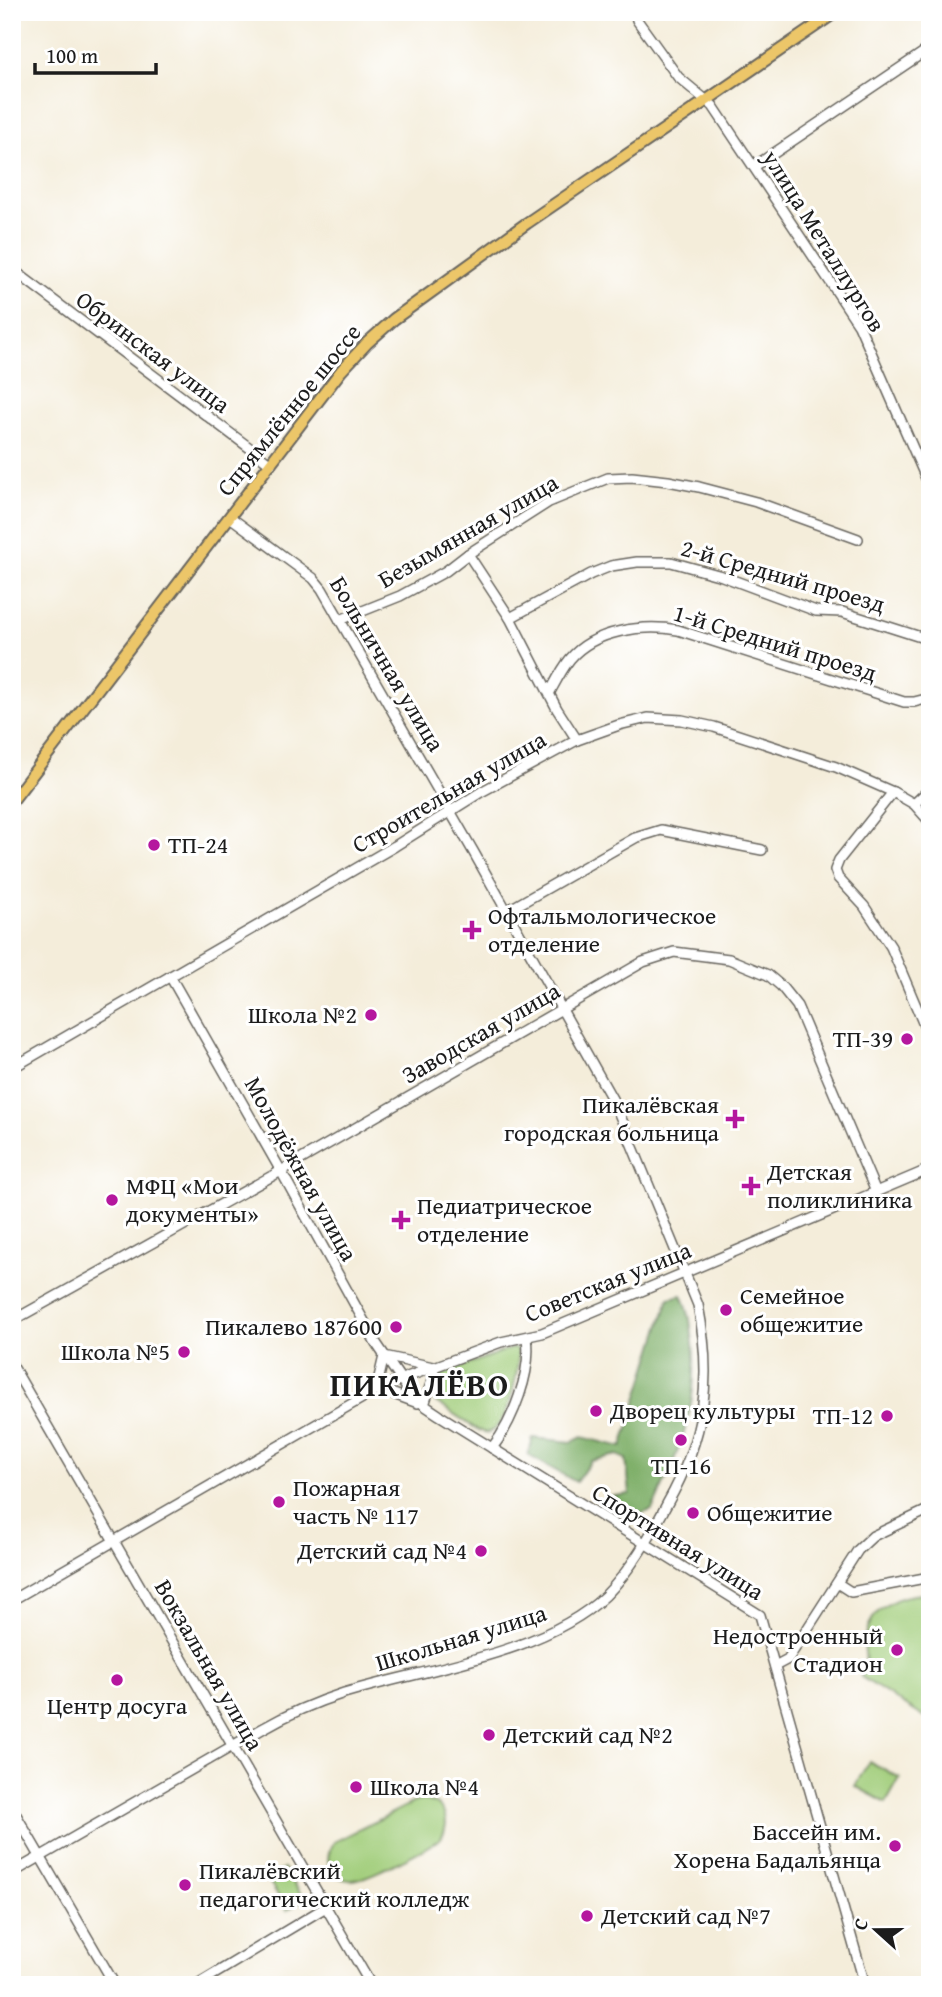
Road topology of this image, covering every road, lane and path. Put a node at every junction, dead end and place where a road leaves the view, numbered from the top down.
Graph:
1 (635, 12) edge
2 (836, 12) edge
3 (930, 48) edge
4 (709, 100) junction
5 (755, 166) junction
6 (12, 269) edge
7 (271, 464) junction
8 (930, 486) edge
9 (230, 517) junction
10 (858, 539) dead end
11 (468, 554) junction
12 (509, 618) junction
13 (340, 620) junction
14 (930, 640) edge
15 (550, 692) junction
16 (930, 698) edge
17 (577, 740) junction
18 (930, 789) edge
19 (893, 792) junction
20 (12, 800) edge
21 (914, 804) junction
22 (451, 812) junction
23 (930, 822) edge
24 (762, 850) dead end
25 (507, 911) junction
26 (170, 976) junction
27 (562, 1008) junction
28 (930, 1039) edge
29 (12, 1068) edge
30 (930, 1169) edge
31 (281, 1171) junction
32 (876, 1192) junction
33 (684, 1272) junction
34 (12, 1321) edge
35 (527, 1338) junction
36 (384, 1356) junction
37 (12, 1365) edge
38 (434, 1367) junction
39 (399, 1380) junction
40 (376, 1390) junction
41 (424, 1405) junction
42 (492, 1448) junction
43 (930, 1509) edge
44 (115, 1541) junction
45 (645, 1542) junction
46 (930, 1577) edge
47 (837, 1583) junction
48 (12, 1600) edge
49 (775, 1666) junction
50 (233, 1746) junction
51 (12, 1808) edge
52 (41, 1857) junction
53 (12, 1873) edge
54 (326, 1907) junction
55 (115, 1985) edge
56 (195, 1985) edge
57 (371, 1985) edge
58 (865, 1985) edge

1 - 4 street, улица Металлургов
2 - 4 main road, Спрямлённое шоссе
3 - 5 street
4 - 5 street, улица Металлургов
4 - 7 main road, Спрямлённое шоссе
5 - 8 street, улица Металлургов
6 - 7 street, Обринская улица
7 - 9 main road, Спрямлённое шоссе
9 - 13 street, Больничная улица
9 - 20 main road, Спрямлённое шоссе
10 - 11 street, Безымянная улица
11 - 12 street
11 - 13 street, Безымянная улица
12 - 14 street, 2-й Средний проезд
12 - 15 street
13 - 22 street, Больничная улица
15 - 16 street, 1-й Средний проезд
15 - 17 street
17 - 19 street, Строительная улица
17 - 22 street, Строительная улица
18 - 21 street
19 - 21 street, Строительная улица
19 - 28 street
21 - 23 street, Строительная улица
22 - 25 street, Больничная улица
22 - 26 street, Строительная улица
24 - 25 street
25 - 27 street, Больничная улица
26 - 29 street, Строительная улица
26 - 31 street, Молодёжная улица
27 - 31 street, Заводская улица
27 - 32 street, Заводская улица
27 - 33 street, Больничная улица
30 - 32 street, Советская улица
31 - 34 street, Заводская улица
31 - 36 street, Молодёжная улица
32 - 33 street, Советская улица
33 - 35 street, Советская улица
33 - 45 street, Школьная улица
35 - 38 street, Советская улица
35 - 42 street
36 - 38 street
36 - 39 street, Молодёжная улица
36 - 40 street
37 - 44 street, Вокзальная улица
38 - 39 street, Советская улица
38 - 41 street
39 - 40 street, Советская улица
39 - 41 street, Спортивная улица
40 - 41 street
40 - 44 street, Советская улица
41 - 42 street, Спортивная улица
42 - 45 street, Спортивная улица
43 - 47 street
44 - 48 street, Советская улица
44 - 50 street, Вокзальная улица
45 - 49 street, Спортивная улица
45 - 50 street, Школьная улица
46 - 47 street
47 - 49 street
49 - 58 street, Спортивная улица
50 - 52 street, Школьная улица
50 - 54 street, Вокзальная улица
51 - 52 street
52 - 53 street, Школьная улица
52 - 55 street
54 - 56 street
54 - 57 street, Вокзальная улица

